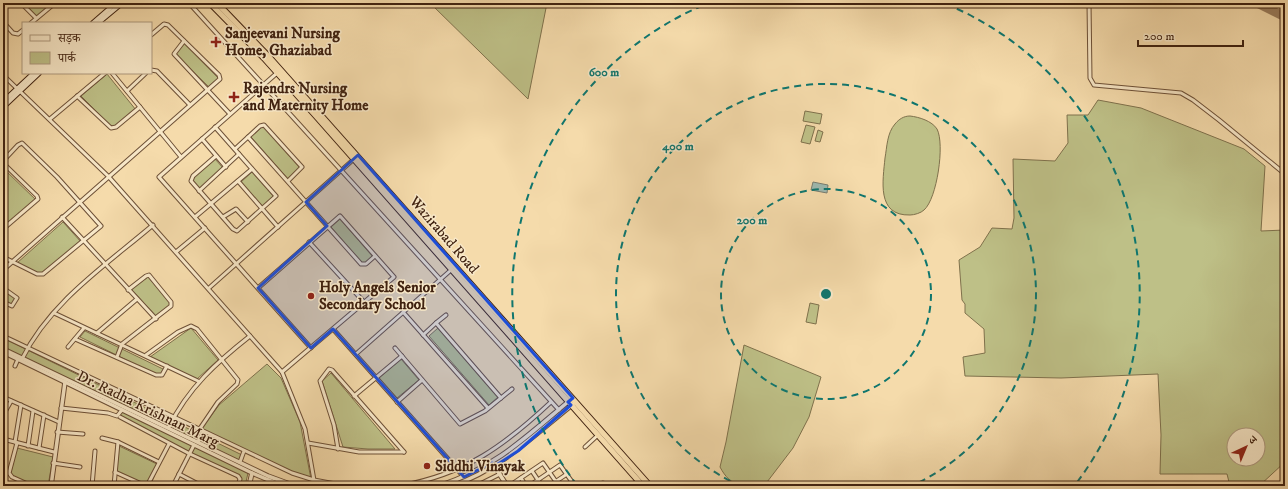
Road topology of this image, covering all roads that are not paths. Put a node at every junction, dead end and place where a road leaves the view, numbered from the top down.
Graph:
1 (21, 3) edge
2 (55, 3) edge
3 (116, 3) edge
4 (122, 3) edge
5 (189, 3) edge
6 (210, 3) edge
7 (217, 3) edge
8 (1089, 3) edge
9 (36, 18) junction
10 (3, 22) edge
11 (32, 22) edge
12 (94, 22) edge
13 (99, 22) edge
14 (22, 31) edge
15 (152, 34) edge
16 (184, 41) junction
17 (152, 70) edge
18 (277, 73) junction
19 (33, 74) edge
20 (38, 74) edge
21 (104, 74) edge
22 (113, 74) edge
23 (145, 74) edge
24 (3, 75) edge
25 (263, 84) junction
26 (208, 89) junction
27 (17, 91) junction
28 (126, 91) junction
29 (77, 96) junction
30 (3, 102) edge
31 (190, 105) junction
32 (3, 107) edge
33 (140, 107) junction
34 (230, 114) junction
35 (50, 120) junction
36 (215, 127) junction
37 (160, 131) junction
38 (248, 137) junction
39 (202, 139) junction
40 (235, 149) junction
41 (239, 154) junction
42 (216, 156) junction
43 (182, 157) junction
44 (356, 157) junction
45 (3, 162) edge
46 (226, 167) junction
47 (252, 169) junction
48 (341, 170) junction
49 (1285, 174) edge
50 (108, 176) junction
51 (238, 181) junction
52 (288, 181) junction
53 (199, 191) junction
54 (80, 201) junction
55 (306, 202) junction
56 (210, 204) junction
57 (262, 210) junction
58 (62, 217) junction
59 (195, 217) junction
60 (222, 217) junction
61 (248, 222) junction
62 (153, 225) junction
63 (327, 226) junction
64 (278, 227) junction
65 (205, 228) junction
66 (3, 229) edge
67 (84, 240) junction
68 (309, 242) junction
69 (176, 252) junction
70 (375, 256) junction
71 (3, 257) edge
72 (12, 262) junction
73 (106, 264) junction
74 (236, 264) junction
75 (3, 270) edge
76 (451, 270) junction
77 (440, 279) junction
78 (3, 288) edge
79 (209, 288) junction
80 (258, 288) junction
81 (128, 290) junction
82 (138, 299) junction
83 (3, 302) edge
84 (364, 302) junction
85 (404, 312) junction
86 (54, 313) junction
87 (446, 315) dead end
88 (156, 319) junction
89 (436, 323) junction
90 (84, 328) junction
91 (333, 329) junction
92 (97, 333) junction
93 (423, 335) junction
94 (3, 336) edge
95 (250, 336) junction
96 (75, 339) junction
97 (122, 344) junction
98 (68, 347) dead end
99 (27, 348) junction
100 (310, 348) junction
101 (395, 348) dead end
102 (3, 349) edge
103 (3, 352) edge
104 (356, 354) junction
105 (146, 355) junction
106 (402, 356) junction
107 (117, 357) junction
108 (20, 359) junction
109 (222, 359) junction
110 (15, 366) dead end
111 (167, 366) junction
112 (282, 372) junction
113 (376, 378) junction
114 (66, 380) junction
115 (422, 380) junction
116 (198, 382) junction
117 (512, 389) dead end
118 (354, 396) junction
119 (3, 397) edge
120 (501, 398) junction
121 (11, 401) junction
122 (397, 402) junction
123 (551, 402) junction
124 (572, 402) junction
125 (21, 405) junction
126 (62, 408) junction
127 (488, 408) junction
128 (3, 410) edge
129 (33, 410) junction
130 (122, 410) junction
131 (559, 410) junction
132 (44, 415) junction
133 (120, 417) dead end
134 (174, 417) junction
135 (59, 422) junction
136 (169, 427) junction
137 (199, 430) junction
138 (57, 432) junction
139 (203, 432) junction
140 (83, 434) dead end
141 (598, 435) junction
142 (102, 438) dead end
143 (3, 440) edge
144 (16, 442) junction
145 (118, 442) junction
146 (308, 443) junction
147 (169, 444) junction
148 (196, 444) junction
149 (28, 446) junction
150 (585, 447) dead end
151 (39, 448) junction
152 (338, 449) junction
153 (95, 451) dead end
154 (54, 452) junction
155 (244, 452) junction
156 (190, 454) junction
157 (159, 462) junction
158 (240, 462) junction
159 (53, 464) junction
160 (494, 464) junction
161 (80, 467) dead end
162 (253, 469) junction
163 (457, 469) junction
164 (532, 471) junction
165 (116, 472) junction
166 (549, 472) junction
167 (179, 474) junction
168 (252, 474) junction
169 (500, 474) junction
170 (567, 474) junction
171 (465, 478) junction
172 (521, 478) junction
173 (314, 480) junction
174 (538, 480) junction
175 (638, 480) junction
176 (556, 481) junction
177 (574, 484) edge
178 (249, 485) edge
179 (32, 486) edge
180 (50, 486) edge
181 (92, 486) edge
182 (114, 486) edge
183 (147, 486) edge
184 (173, 486) edge
185 (202, 486) edge
186 (238, 486) edge
187 (257, 486) edge
188 (282, 486) edge
189 (295, 486) edge
190 (315, 486) edge
191 (346, 486) edge
192 (402, 486) edge
193 (439, 486) edge
194 (452, 486) edge
195 (476, 486) edge
196 (508, 486) edge
197 (527, 486) edge
198 (542, 486) edge
199 (549, 486) edge
200 (559, 486) edge
201 (568, 486) edge
202 (598, 486) edge
203 (610, 486) edge
204 (629, 486) edge
205 (643, 486) edge
206 (650, 486) edge

1 - 9 street
2 - 9 street
3 - 12 main road
4 - 13 main road
5 - 25 street
6 - 18 highway, Wazirabad Road
7 - 44 highway, Wazirabad Road
8 - 49 street
9 - 11 street
10 - 14 street
15 - 16 street
16 - 26 street
16 - 26 street
17 - 31 street
18 - 25 street
18 - 44 highway, Wazirabad Road
19 - 27 main road
20 - 27 main road
21 - 29 street
22 - 28 street
23 - 28 street
24 - 27 street
25 - 34 street
25 - 48 street
26 - 31 street
26 - 34 street
27 - 30 main road
27 - 32 main road
27 - 35 street
28 - 33 street
29 - 33 street
29 - 35 street
31 - 37 street
33 - 37 street
34 - 36 street
35 - 50 street
36 - 39 street
36 - 40 street
37 - 43 street
37 - 50 street
38 - 40 street
38 - 52 street
38 - 52 street
39 - 42 street
39 - 43 street
40 - 41 street
41 - 46 street
41 - 47 street
42 - 46 street
42 - 53 street
43 - 59 street
44 - 48 street
44 - 76 highway, Wazirabad Road
44 - 124 highway, Wazirabad Road
45 - 54 street
45 - 66 street
46 - 53 street
47 - 51 street
47 - 57 street
48 - 55 street
48 - 77 street
50 - 54 street
50 - 62 street
51 - 56 street
51 - 57 street
52 - 55 street
53 - 56 street
54 - 58 street
54 - 67 street
55 - 63 street
55 - 64 street
56 - 59 street
56 - 60 street
57 - 61 street
57 - 64 street
58 - 67 street
58 - 72 street
59 - 65 street
60 - 61 street
60 - 61 street
62 - 69 street
62 - 73 street
63 - 68 street
63 - 70 street
63 - 70 street
64 - 74 street
65 - 69 street
65 - 74 street
67 - 72 street
67 - 73 street
68 - 80 street
68 - 84 street
69 - 79 street
70 - 84 street
71 - 72 street
72 - 75 street
73 - 81 street
73 - 86 street
74 - 79 street
74 - 80 street
76 - 77 street
76 - 124 highway, Wazirabad Road
77 - 85 street
77 - 123 street
78 - 83 street
79 - 95 street
80 - 100 street
81 - 82 street
81 - 88 street
82 - 88 street
82 - 92 street
84 - 91 street
85 - 93 street
85 - 104 street
86 - 90 street
86 - 99 street
87 - 89 street
88 - 97 street
89 - 93 street
89 - 120 street
90 - 92 street
90 - 96 street
91 - 100 street
91 - 104 street
92 - 97 street
93 - 127 street
94 - 99 street
95 - 109 street
95 - 112 street
96 - 98 street
96 - 107 street
97 - 105 street
97 - 107 street
99 - 108 street
99 - 134 street
100 - 112 street
101 - 106 street
102 - 108 street
103 - 108 street, Dr. Radha Krishnan Marg
104 - 113 street
105 - 109 street
105 - 111 street
106 - 113 street
106 - 115 street
107 - 111 street
108 - 110 street
108 - 114 street, Dr. Radha Krishnan Marg
109 - 116 street
109 - 137 street
111 - 116 street
112 - 146 street
113 - 118 street
113 - 122 street
114 - 126 street
114 - 130 street, Dr. Radha Krishnan Marg
114 - 136 street
115 - 122 street
115 - 127 street
116 - 134 street
117 - 120 street
118 - 152 street
118 - 152 street
119 - 121 street
120 - 127 street
121 - 125 street
121 - 128 street
122 - 163 street
123 - 131 street
123 - 163 street
124 - 131 street
124 - 141 highway, Wazirabad Road
124 - 160 street
124 - 206 highway, Wazirabad Road
125 - 129 street
125 - 144 street
126 - 130 street
126 - 135 street
129 - 132 street
129 - 149 street
130 - 148 street, Dr. Radha Krishnan Marg
131 - 160 street
132 - 135 street
132 - 151 street
133 - 147 street
134 - 136 street
134 - 137 street
135 - 138 street
136 - 148 street
137 - 139 street
138 - 140 street
138 - 154 street
139 - 148 street
139 - 155 street
141 - 150 street
141 - 175 highway, Wazirabad Road
142 - 145 street
143 - 144 street
144 - 149 street
144 - 179 street
145 - 157 street
145 - 165 street
146 - 152 street
146 - 173 street
147 - 156 street
147 - 157 street
148 - 156 street
148 - 158 street
148 - 168 street, Dr. Radha Krishnan Marg
149 - 151 street
151 - 154 street
153 - 181 street
154 - 159 street
155 - 158 street
155 - 173 street
156 - 167 street
156 - 186 street
157 - 183 street
158 - 162 street
159 - 161 street
159 - 180 street
160 - 169 street
160 - 171 street
162 - 168 street
162 - 189 street
163 - 171 street
163 - 192 street
164 - 166 street
164 - 172 street
164 - 174 street
165 - 182 street
165 - 183 street
166 - 170 street
166 - 174 street
166 - 176 street
167 - 184 street
167 - 185 street
168 - 178 street
168 - 188 street, Dr. Radha Krishnan Marg
169 - 195 street
169 - 196 street
170 - 176 street
170 - 177 street
171 - 193 street
171 - 194 street
172 - 196 street
172 - 197 street
173 - 190 street
173 - 191 street
174 - 197 street
174 - 198 street
175 - 204 street
175 - 205 highway, Wazirabad Road
176 - 199 street
176 - 200 street
177 - 201 street
178 - 187 street
202 - 203 street

